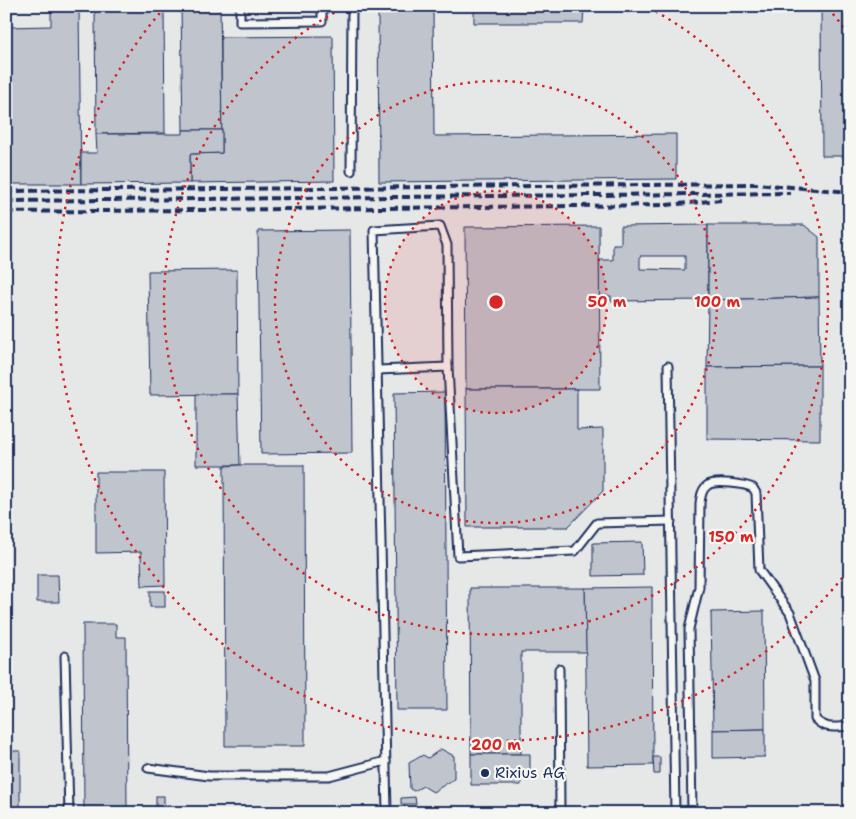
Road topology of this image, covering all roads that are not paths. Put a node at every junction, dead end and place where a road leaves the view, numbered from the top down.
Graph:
1 (240, 6) edge
2 (322, 6) edge
3 (352, 6) edge
4 (351, 171) dead end
5 (668, 366) dead end
6 (448, 367) junction
7 (378, 370) junction
8 (671, 521) junction
9 (65, 656) dead end
10 (559, 669) dead end
11 (850, 726) edge
12 (386, 761) junction
13 (148, 768) dead end
14 (69, 813) edge
15 (387, 813) edge
16 (560, 813) edge
17 (675, 813) edge
18 (692, 813) edge

1 - 2 lane
3 - 4 lane
5 - 8 lane
6 - 7 lane
6 - 7 lane
6 - 8 lane
7 - 12 lane
8 - 17 lane
9 - 14 lane
10 - 16 lane
11 - 18 lane
12 - 13 lane
12 - 15 lane

